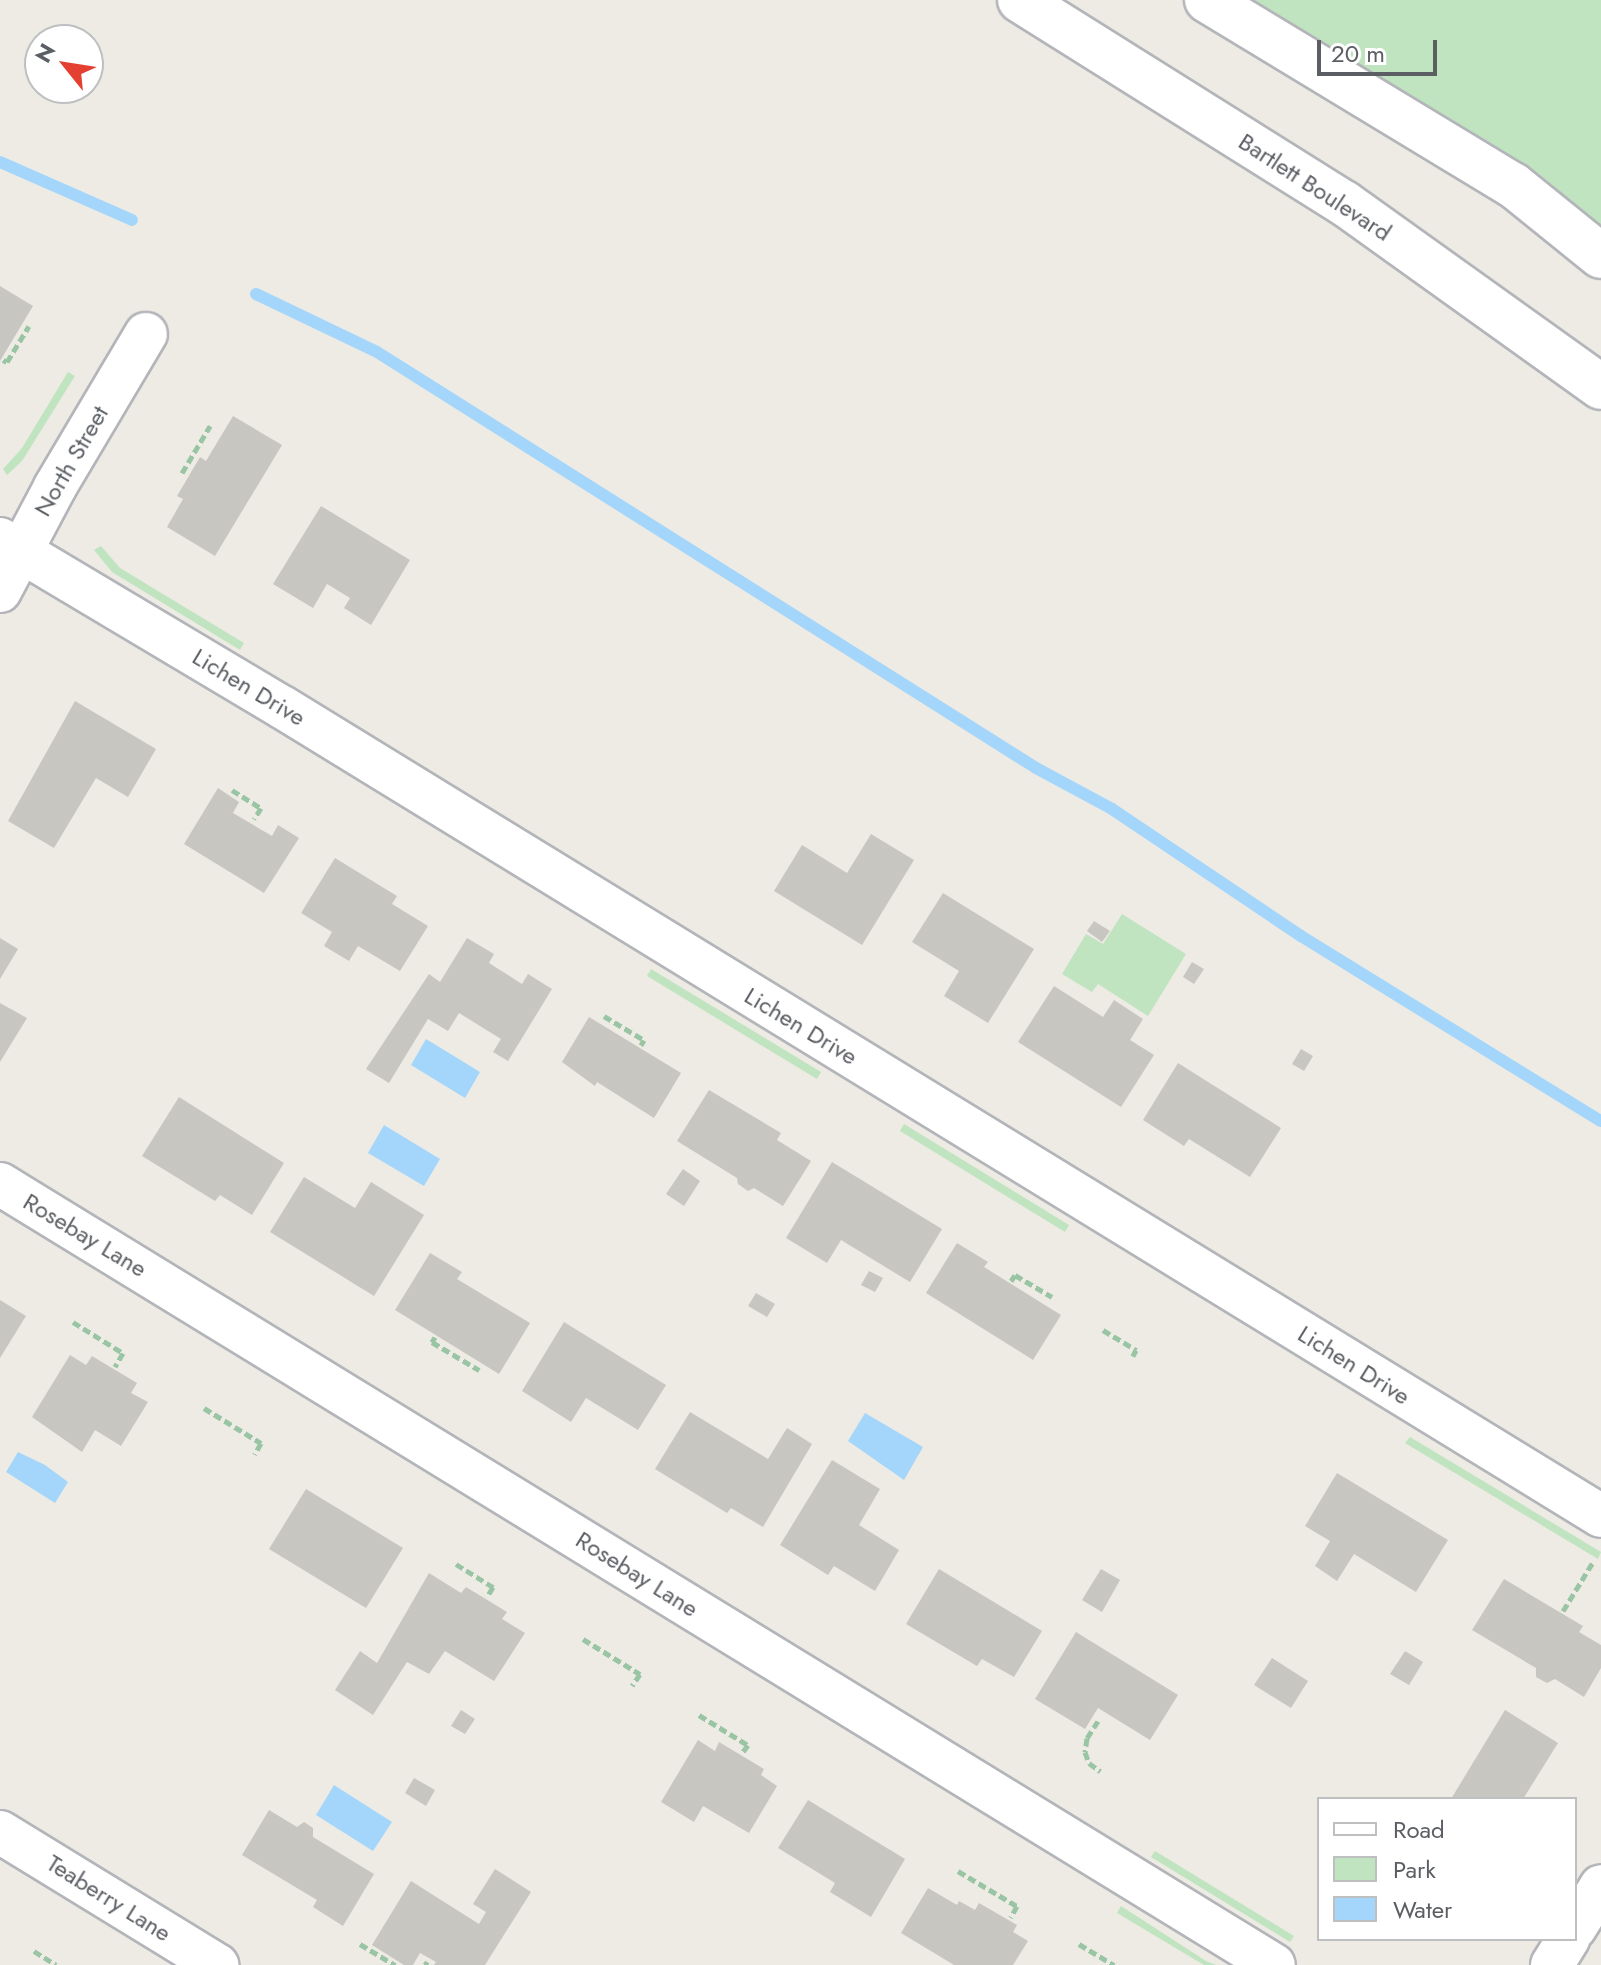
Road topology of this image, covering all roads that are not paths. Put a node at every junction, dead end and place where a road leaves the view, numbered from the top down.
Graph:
1 (1020, 0) edge
2 (1207, 0) edge
3 (1601, 256) edge
4 (146, 334) dead end
5 (1601, 387) edge
6 (10, 544) edge
7 (0, 591) edge
8 (0, 1184) edge
9 (1601, 1516) edge
10 (0, 1832) edge
11 (1601, 1886) edge
12 (1577, 1925) edge
13 (1567, 1941) edge
14 (217, 1965) edge
15 (1274, 1965) edge
16 (1552, 1965) edge

1 - 5 main road, Bartlett Boulevard
2 - 3 main road
4 - 6 street, North Street
6 - 7 street, North Street
6 - 9 street, Lichen Drive
8 - 15 street, Rosebay Lane
10 - 14 street, Teaberry Lane
11 - 12 street
13 - 16 street

